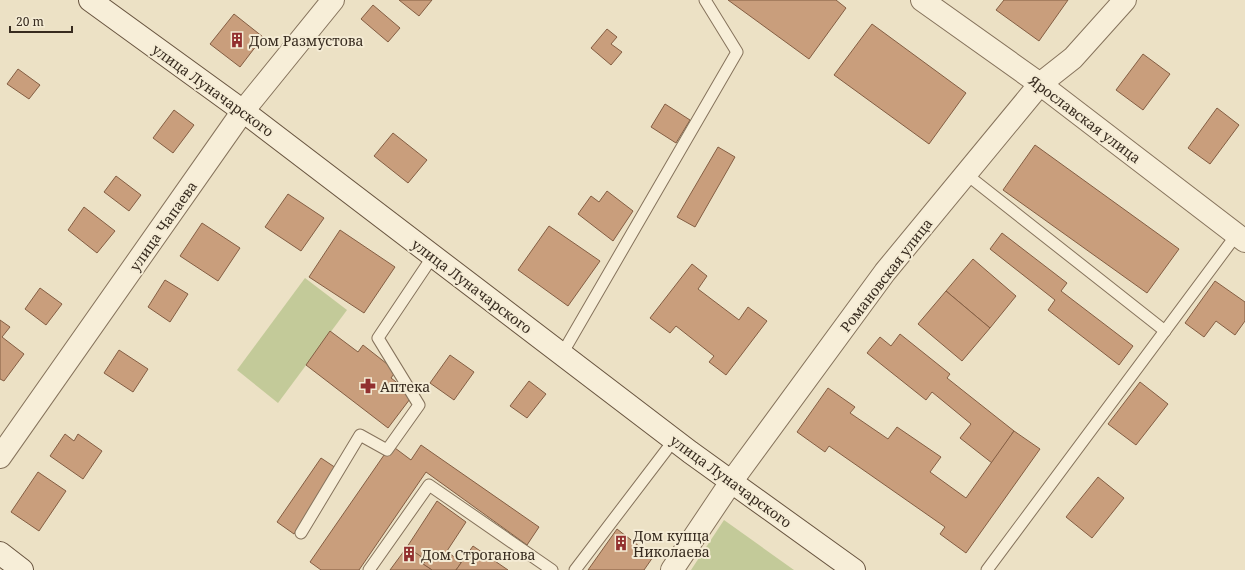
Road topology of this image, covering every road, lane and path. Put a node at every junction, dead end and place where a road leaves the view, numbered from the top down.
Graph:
1 (90, 0) edge
2 (333, 0) edge
3 (705, 0) edge
4 (922, 0) edge
5 (1124, 0) edge
6 (1040, 84) junction
7 (243, 111) junction
8 (966, 174) junction
9 (1241, 238) edge
10 (433, 256) junction
11 (1165, 331) junction
12 (562, 354) junction
13 (674, 440) junction
14 (0, 457) edge
15 (731, 482) junction
16 (300, 533) dead end
17 (0, 553) edge
18 (22, 570) edge
19 (369, 570) edge
20 (552, 570) edge
21 (575, 570) edge
22 (672, 570) edge
23 (854, 570) edge
24 (987, 570) edge

1 - 7 street, улица Луначарского
2 - 7 street, улица Чапаева
3 - 12 lane
4 - 6 street, Ярославская улица
5 - 6 street, Романовская улица
6 - 8 street, Романовская улица
6 - 9 street, Ярославская улица
7 - 10 street, улица Луначарского
7 - 14 street, улица Чапаева
8 - 11 lane
8 - 15 street, Романовская улица
9 - 11 lane
10 - 12 street, улица Луначарского
10 - 16 lane
11 - 24 lane
12 - 13 street, улица Луначарского
13 - 15 street, улица Луначарского
13 - 21 lane
15 - 22 street, Романовская улица
15 - 23 street, улица Луначарского
17 - 18 street
19 - 20 lane

